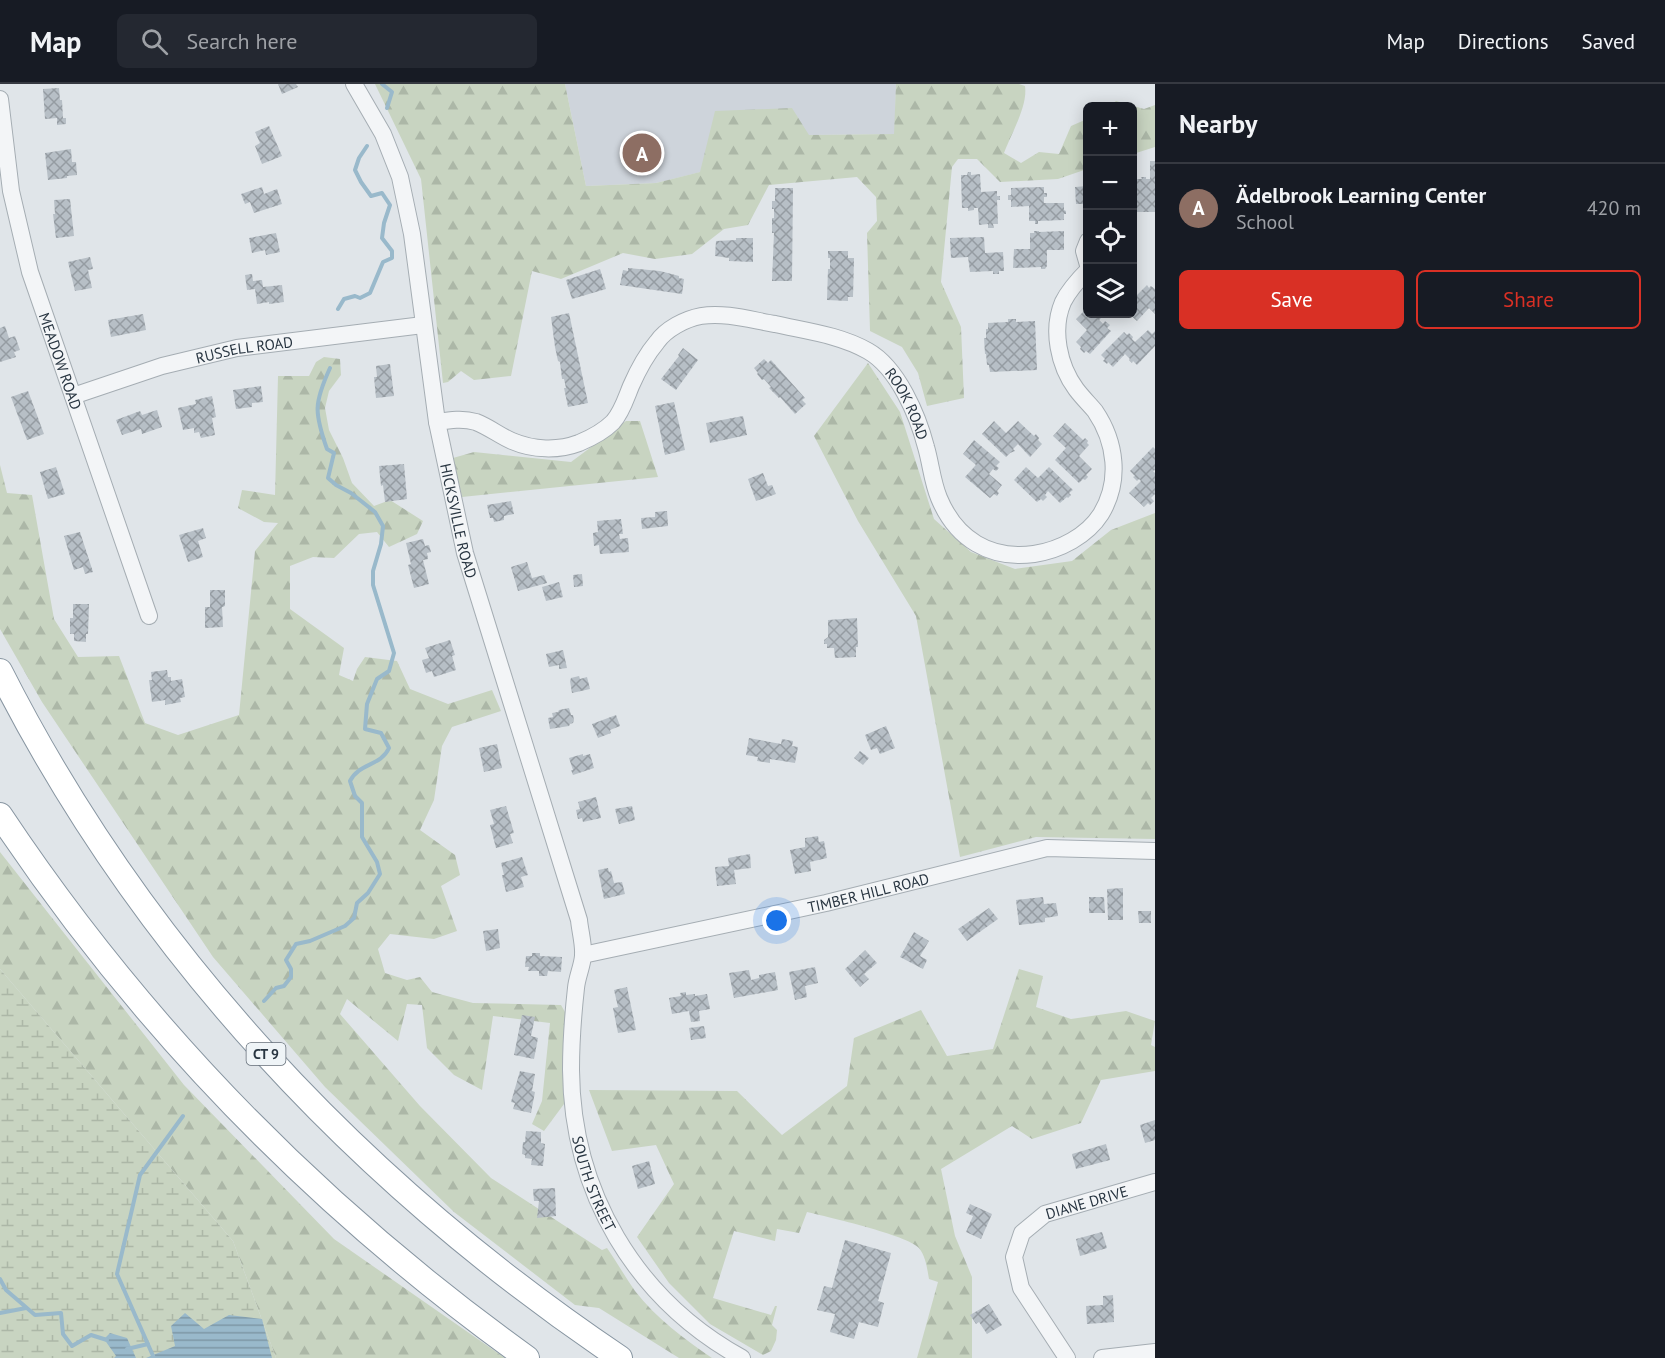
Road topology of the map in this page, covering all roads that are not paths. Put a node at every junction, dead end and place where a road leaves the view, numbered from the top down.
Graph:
1 (354, 84) edge
2 (0, 99) edge
3 (1083, 275) edge
4 (423, 325) junction
5 (73, 396) junction
6 (437, 422) junction
7 (149, 616) dead end
8 (0, 671) edge
9 (0, 815) edge
10 (1155, 851) edge
11 (583, 955) junction
12 (1155, 1182) edge
13 (1155, 1352) edge
14 (527, 1358) edge
15 (620, 1358) edge
16 (742, 1358) edge
17 (1067, 1358) edge
18 (1102, 1358) edge

1 - 4 street, HICKSVILLE ROAD
2 - 5 street, MEADOW ROAD
3 - 6 street, ROOK ROAD
4 - 5 street, RUSSELL ROAD
4 - 6 street, HICKSVILLE ROAD
5 - 7 street, MEADOW ROAD
6 - 11 street, HICKSVILLE ROAD
8 - 15 highway, CT 9
9 - 14 highway
10 - 11 street, TIMBER HILL ROAD
11 - 16 street, SOUTH STREET
12 - 17 street, DIANE DRIVE
13 - 18 street

